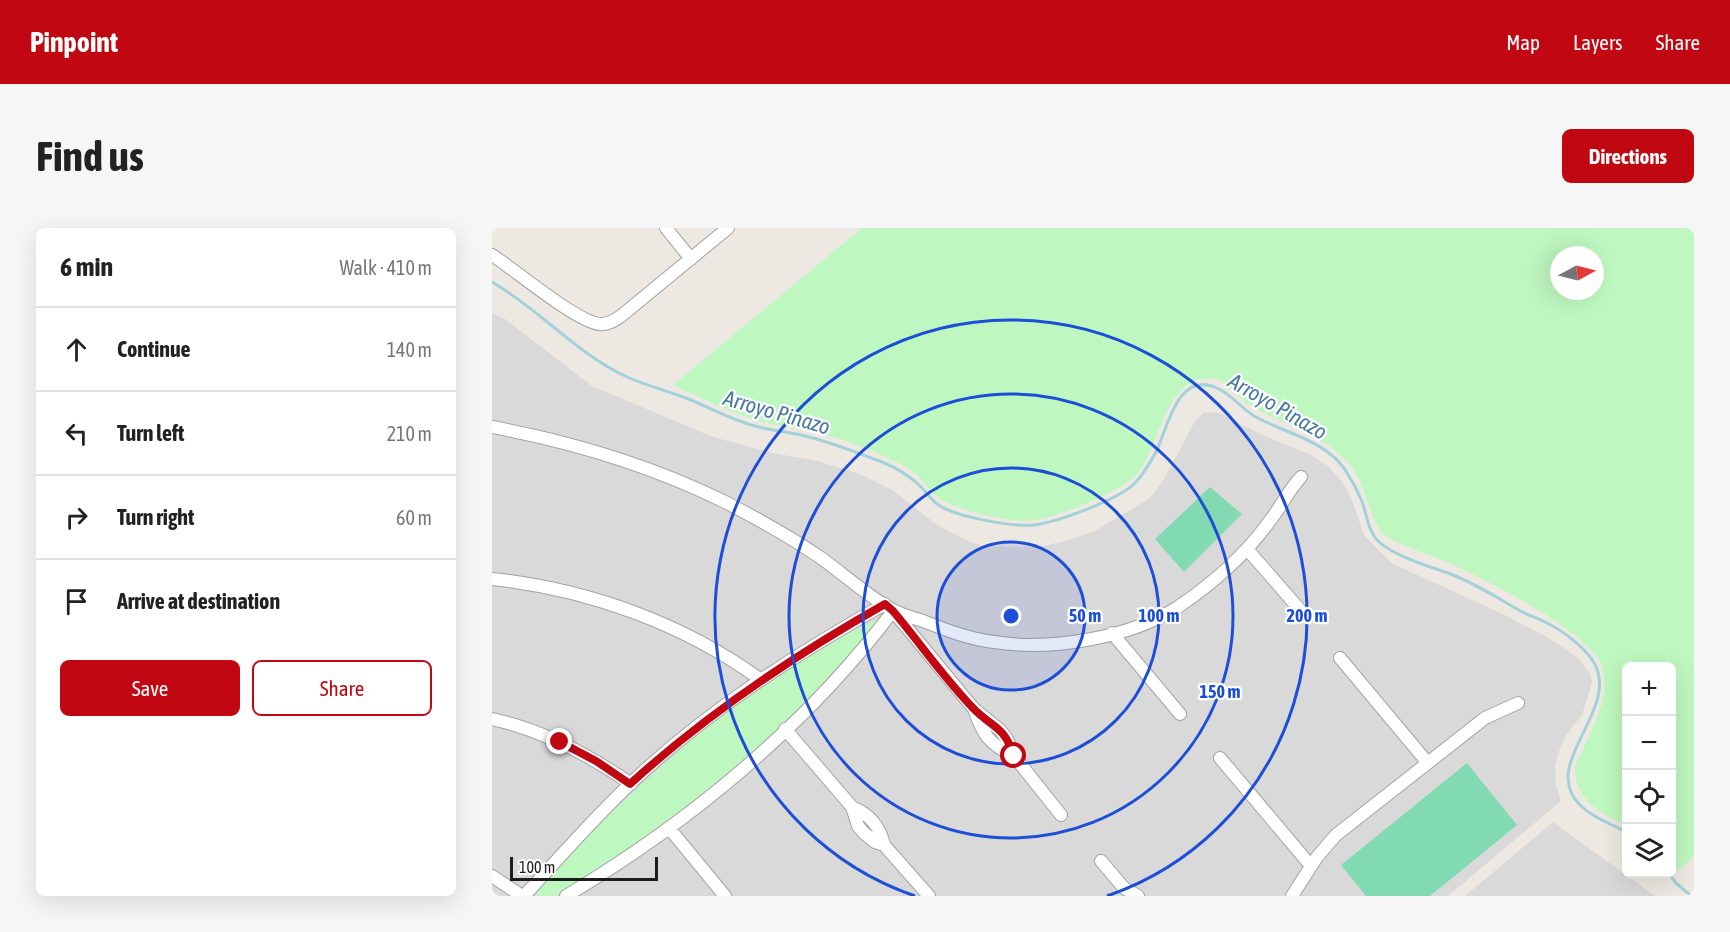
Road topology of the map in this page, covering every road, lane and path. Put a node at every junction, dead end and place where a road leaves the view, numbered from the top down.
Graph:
1 (666, 228) edge
2 (728, 228) edge
3 (492, 255) edge
4 (691, 259) junction
5 (492, 427) edge
6 (1301, 477) dead end
7 (1247, 549) junction
8 (492, 579) edge
9 (889, 608) junction
10 (1301, 611) dead end
11 (1112, 633) junction
12 (1340, 658) dead end
13 (761, 680) junction
14 (1518, 703) dead end
15 (1180, 714) dead end
16 (492, 720) edge
17 (785, 729) junction
18 (1220, 758) dead end
19 (1427, 762) junction
20 (630, 784) junction
21 (1061, 815) dead end
22 (669, 828) junction
23 (1101, 861) dead end
24 (1311, 866) junction
25 (492, 876) edge
26 (1126, 892) edge
27 (523, 896) edge
28 (566, 896) edge
29 (725, 896) edge
30 (929, 896) edge
31 (1138, 896) edge
32 (1292, 896) edge

1 - 4 street
2 - 4 street
3 - 4 street
5 - 9 street
6 - 7 street
7 - 10 street
7 - 11 street
8 - 13 street
9 - 11 street
9 - 13 street
9 - 17 street
9 - 21 street
11 - 15 street
12 - 19 street
13 - 20 street
14 - 19 street
16 - 20 street
17 - 22 street
17 - 30 street
18 - 24 street
19 - 24 street
20 - 27 street
22 - 28 street
22 - 29 street
23 - 26 street
24 - 32 street
25 - 27 street
26 - 31 street

